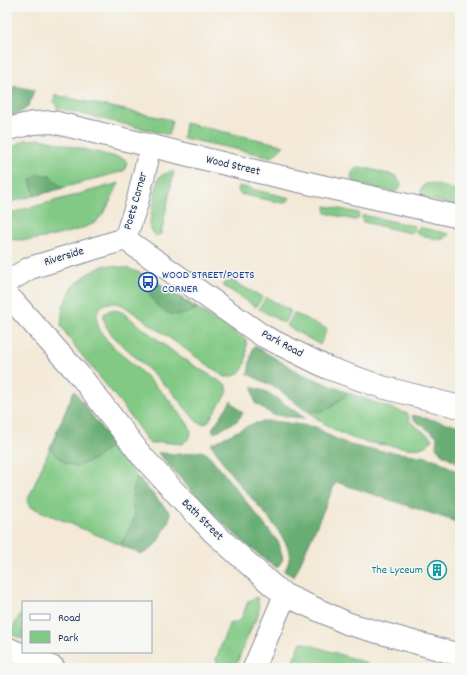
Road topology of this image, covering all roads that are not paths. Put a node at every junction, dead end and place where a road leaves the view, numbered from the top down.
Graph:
1 (7, 129) edge
2 (147, 162) dead end
3 (460, 217) edge
4 (125, 239) junction
5 (7, 282) edge
6 (7, 297) edge
7 (460, 408) edge
8 (284, 595) junction
9 (7, 648) edge
10 (460, 655) edge
11 (54, 668) edge
12 (254, 668) edge

1 - 3 street, Wood Street
2 - 4 street, Poets Corner
4 - 5 street, Riverside
4 - 7 street, Park Road
6 - 8 street, Bath Street
8 - 10 street, Bath Street
8 - 12 street
9 - 11 street

